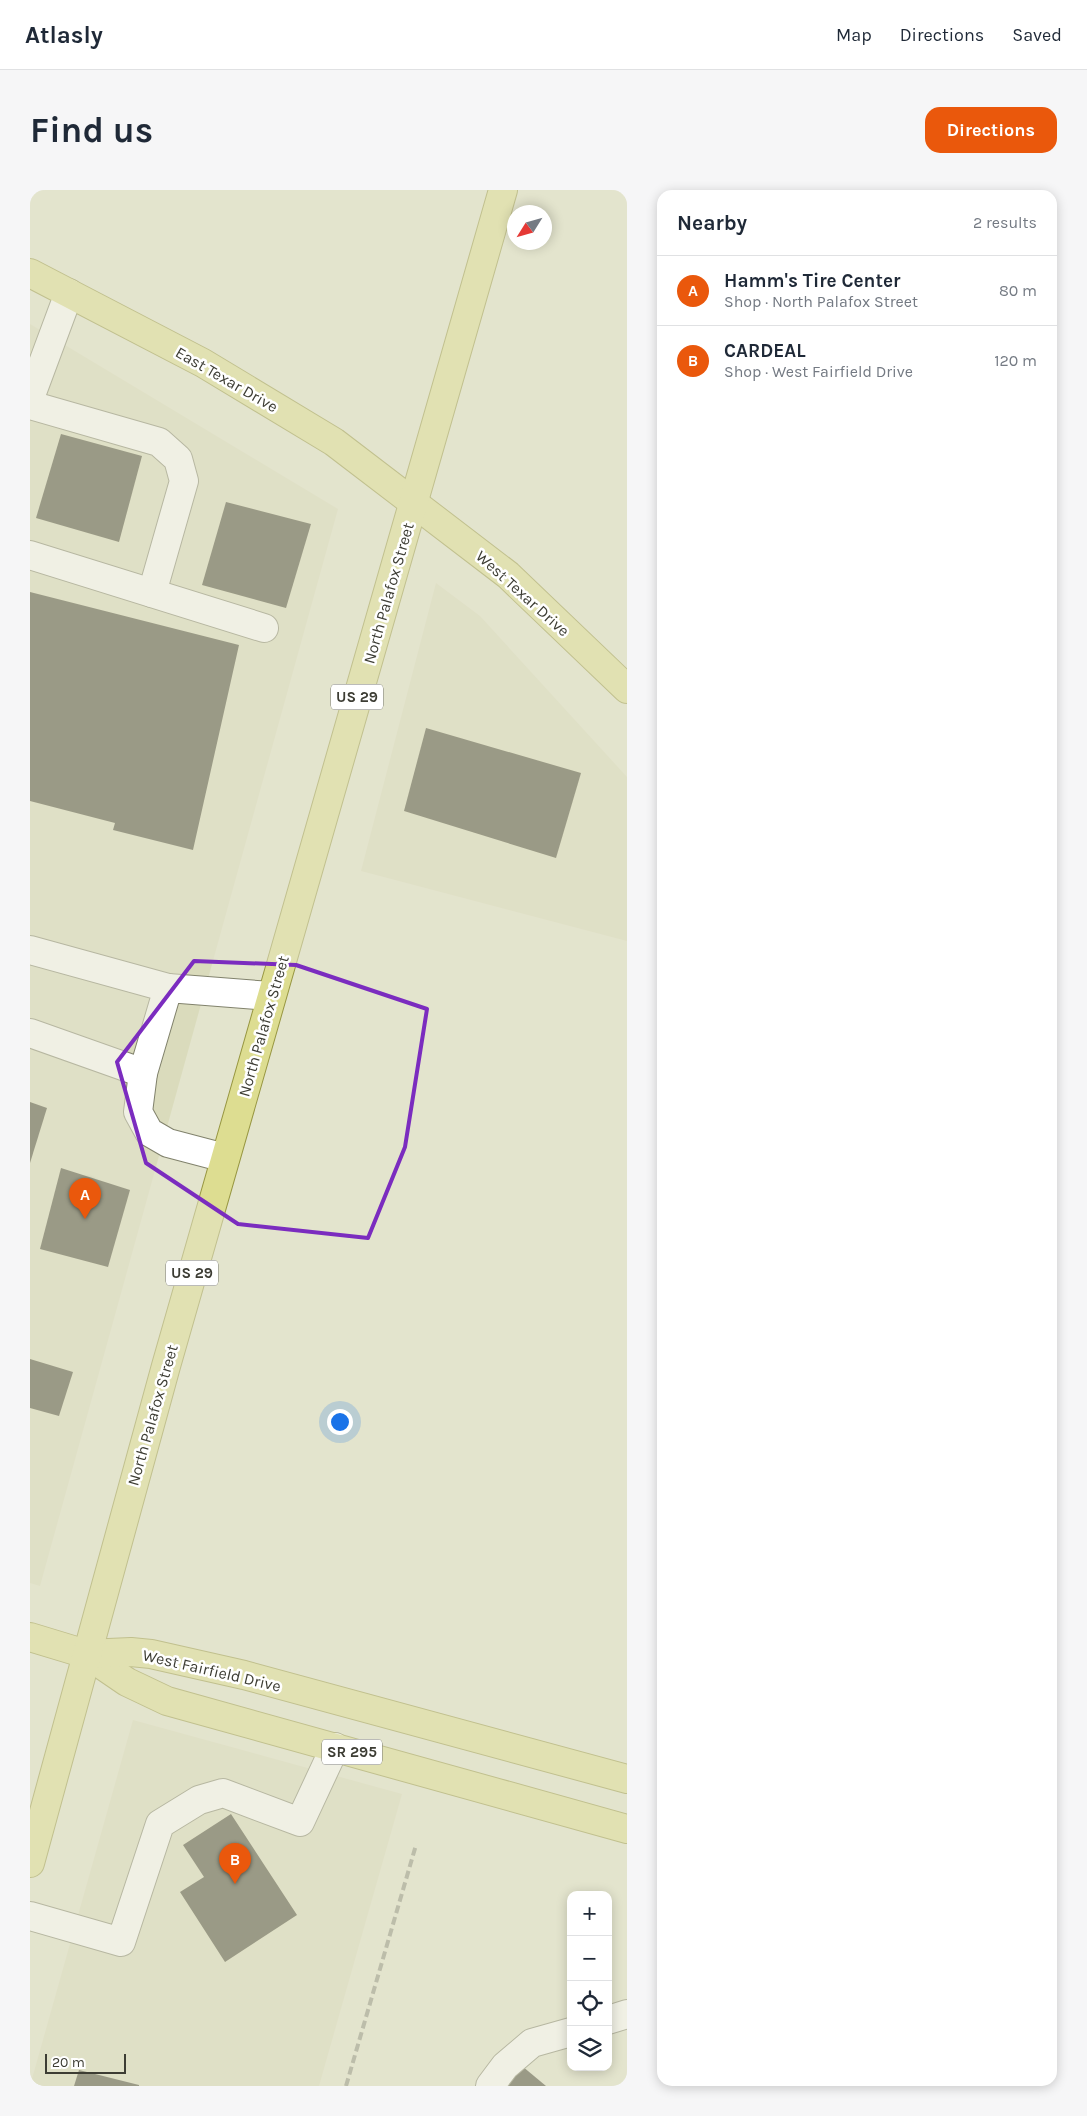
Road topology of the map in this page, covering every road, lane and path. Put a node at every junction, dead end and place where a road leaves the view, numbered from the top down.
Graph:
1 (503, 190) edge
2 (30, 273) edge
3 (69, 293) junction
4 (30, 398) edge
5 (30, 405) edge
6 (414, 502) junction
7 (30, 555) edge
8 (152, 593) junction
9 (264, 628) dead end
10 (627, 689) edge
11 (30, 950) edge
12 (168, 988) junction
13 (271, 996) junction
14 (30, 1033) edge
15 (144, 1073) junction
16 (225, 1158) junction
17 (30, 1637) edge
18 (86, 1654) junction
19 (335, 1747) junction
20 (627, 1779) edge
21 (627, 1829) edge
22 (30, 1863) edge
23 (30, 1916) edge
24 (627, 2014) edge
25 (612, 2019) edge
26 (567, 2033) edge
27 (490, 2086) edge

1 - 6 main road, North Palafox Street / US 29
2 - 3 main road, East Texar Drive
3 - 4 lane
3 - 6 main road, East Texar Drive
5 - 8 lane
6 - 10 main road, West Texar Drive
6 - 13 main road, North Palafox Street / US 29
7 - 8 lane
8 - 9 lane
11 - 12 lane
12 - 13 lane
12 - 15 lane
13 - 16 main road, North Palafox Street / US 29
14 - 15 lane
15 - 16 lane
16 - 18 main road, North Palafox Street / US 29
17 - 18 main road, SR 295
18 - 19 main road, West Fairfield Drive / SR 295
18 - 20 main road, West Fairfield Drive / SR 295
18 - 22 main road, North Palafox Street / US 29
19 - 21 main road, West Fairfield Drive / SR 295
19 - 23 lane
24 - 25 lane
26 - 27 lane

